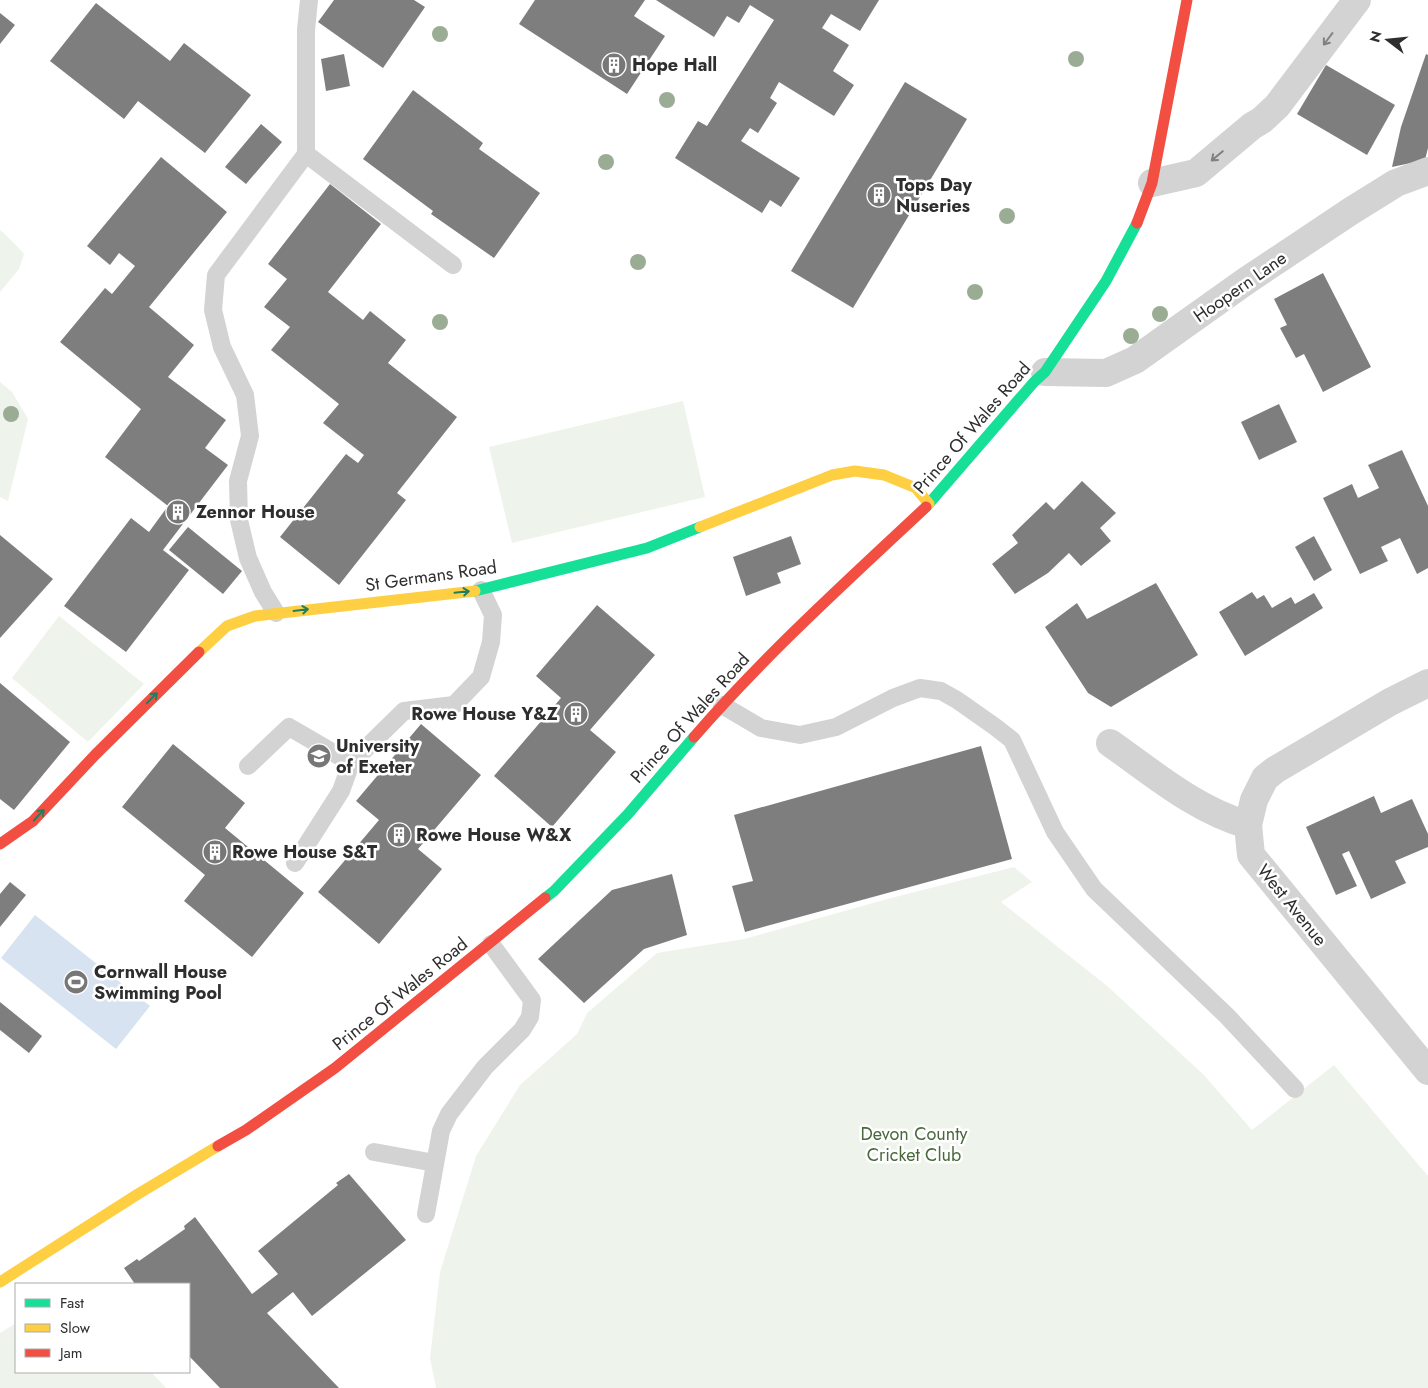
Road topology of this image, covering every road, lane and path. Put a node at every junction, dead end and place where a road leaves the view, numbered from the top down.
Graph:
1 (309, 0) edge
2 (1187, 0) edge
3 (1357, 0) edge
4 (306, 154) junction
5 (1428, 171) edge
6 (1152, 183) junction
7 (453, 265) dead end
8 (1045, 372) junction
9 (929, 504) junction
10 (481, 590) junction
11 (276, 613) junction
12 (1428, 683) edge
13 (722, 705) junction
14 (1110, 744) dead end
15 (351, 763) junction
16 (248, 766) dead end
17 (1248, 825) junction
18 (0, 844) edge
19 (295, 863) dead end
20 (491, 944) junction
21 (1428, 1071) edge
22 (1295, 1089) dead end
23 (374, 1152) dead end
24 (435, 1163) junction
25 (426, 1214) dead end
26 (0, 1282) edge

1 - 4 lane
2 - 6 street, Prince Of Wales Road
3 -> 6 street
4 - 7 lane
4 - 11 lane
5 - 8 street, Hoopern Lane
6 - 8 street, Prince Of Wales Road
8 - 9 street, Prince Of Wales Road
9 - 10 street, St Germans Road
9 - 13 street, Prince Of Wales Road
11 -> 10 street, St Germans Road
10 - 15 lane
18 -> 11 street, St Germans Road
12 - 17 street, West Avenue
13 - 20 street, Prince Of Wales Road
13 - 22 lane
14 - 17 street
15 - 16 lane
15 - 19 lane
17 - 21 street, West Avenue
20 - 24 lane
20 - 26 street, Prince Of Wales Road
23 - 24 lane
24 - 25 lane

